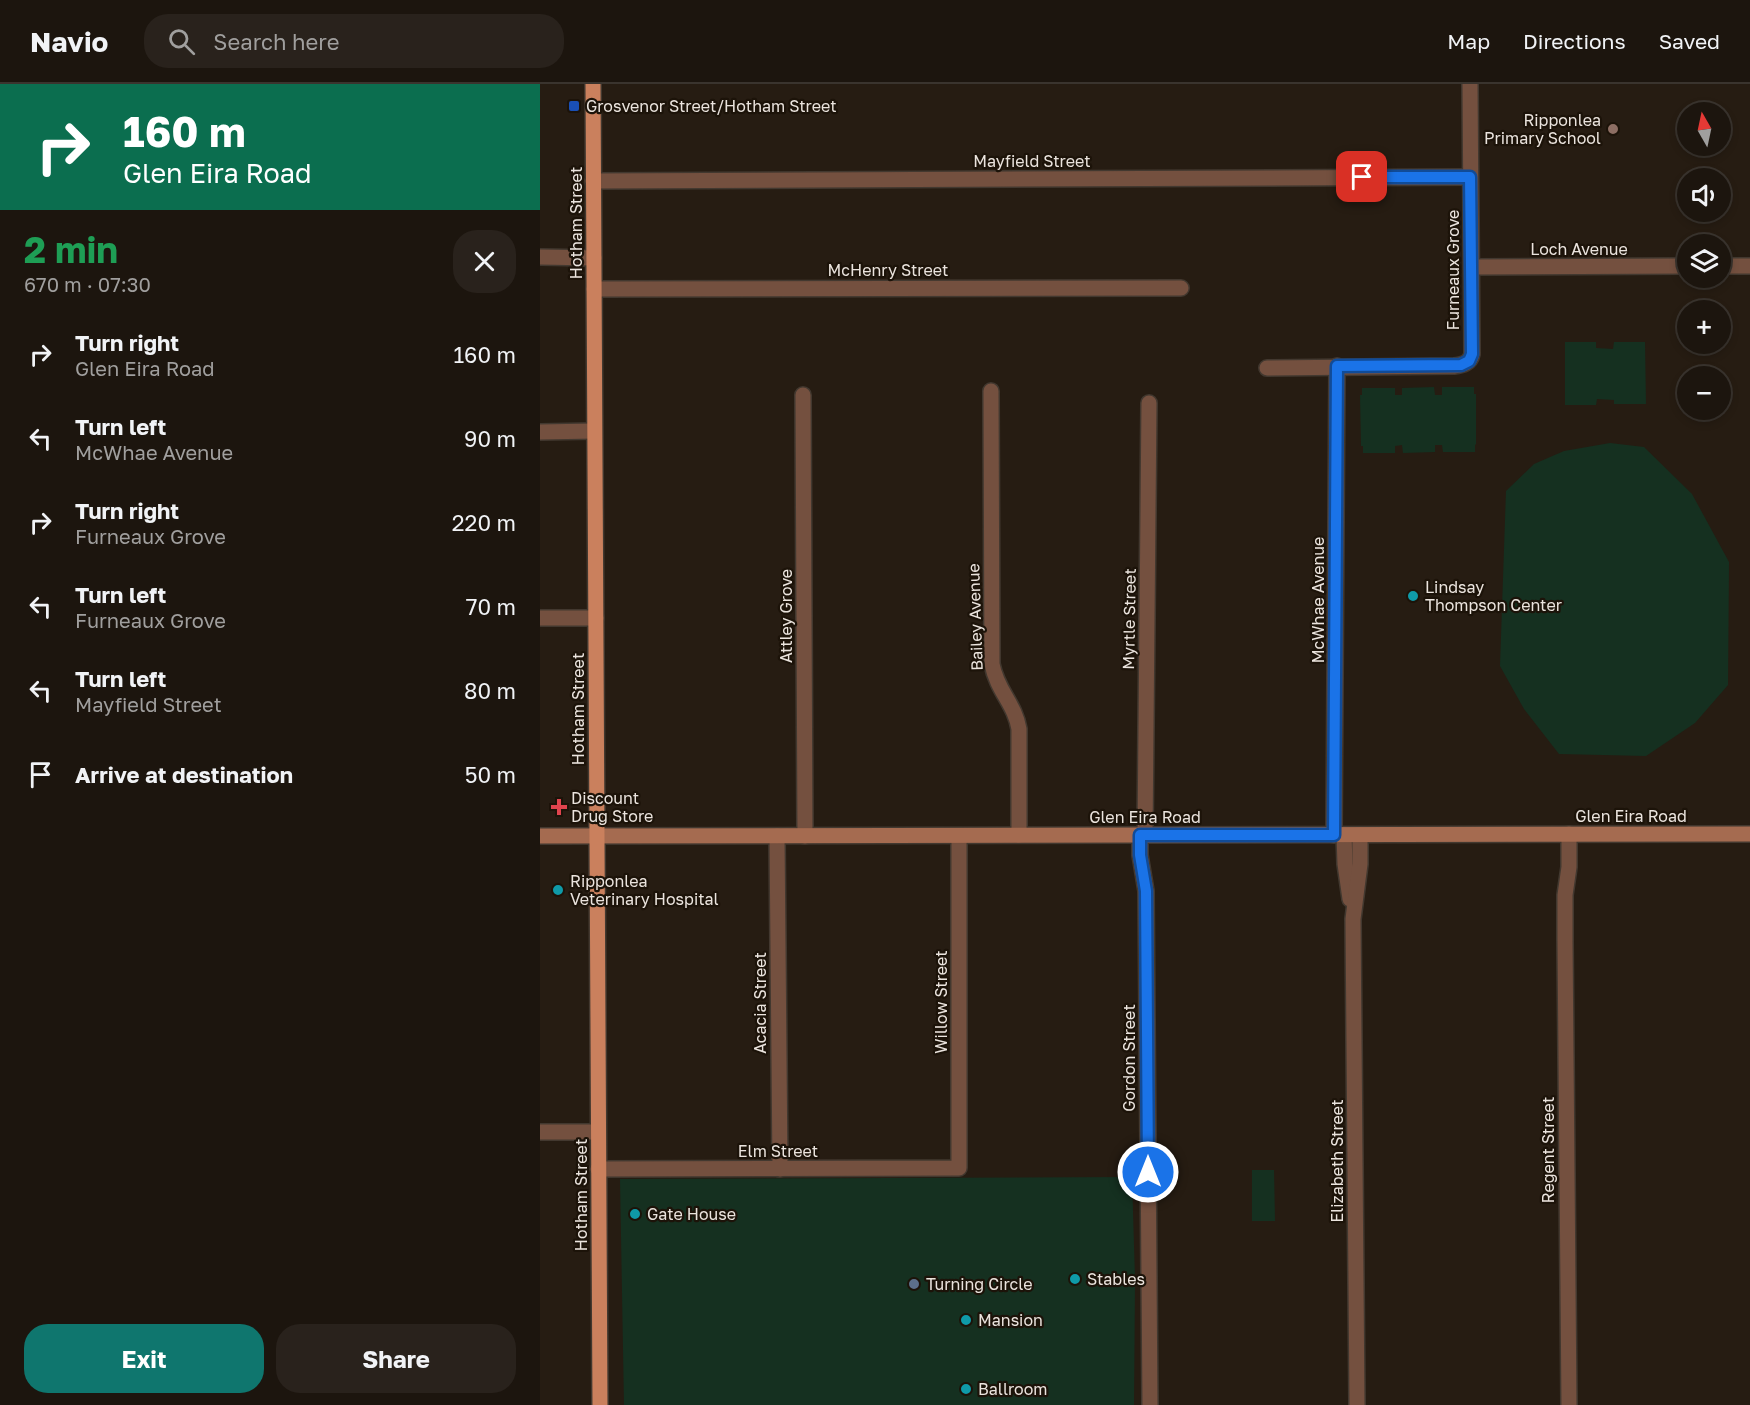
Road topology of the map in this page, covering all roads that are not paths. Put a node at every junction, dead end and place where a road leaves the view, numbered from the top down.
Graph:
1 (593, 84) edge
2 (1470, 84) edge
3 (1470, 177) junction
4 (593, 181) junction
5 (540, 257) edge
6 (594, 258) junction
7 (1677, 266) edge
8 (1731, 266) edge
9 (1750, 266) edge
10 (1472, 267) junction
11 (1181, 288) dead end
12 (594, 289) junction
13 (1337, 366) junction
14 (1267, 368) dead end
15 (991, 391) dead end
16 (803, 395) dead end
17 (1149, 403) dead end
18 (594, 431) junction
19 (540, 432) edge
20 (540, 618) edge
21 (596, 618) junction
22 (1564, 834) junction
23 (1750, 834) edge
24 (1018, 835) junction
25 (1145, 835) junction
26 (1339, 835) junction
27 (1360, 835) junction
28 (540, 836) edge
29 (598, 836) junction
30 (777, 836) junction
31 (805, 836) junction
32 (959, 836) junction
33 (1353, 920) junction
34 (540, 1132) edge
35 (598, 1132) junction
36 (959, 1168) joint
37 (598, 1169) junction
38 (780, 1169) junction
39 (1357, 1404) edge
40 (600, 1405) edge
41 (1150, 1405) edge
42 (1569, 1405) edge

1 - 4 main road, Hotham Street
2 - 3 street, Furneaux Grove
3 - 4 street, Mayfield Street
3 - 10 street, Furneaux Grove
4 - 6 main road, Hotham Street
5 - 6 street
6 - 12 main road, Hotham Street
7 - 10 street, Loch Avenue
8 - 9 street
10 - 13 street, Furneaux Grove
11 - 12 street, McHenry Street
12 - 18 main road, Hotham Street
13 - 14 street, Furneaux Grove
13 - 26 street, McWhae Avenue
15 - 24 street, Bailey Avenue
16 - 31 street, Attley Grove
17 - 25 street, Myrtle Street
18 - 19 street
18 - 21 main road, Hotham Street
20 - 21 street
21 - 29 main road, Hotham Street
22 - 23 main road, Glen Eira Road
22 - 27 main road, Glen Eira Road
22 - 42 street, Regent Street
24 - 25 main road, Glen Eira Road
24 - 32 main road, Glen Eira Road
25 - 26 main road, Glen Eira Road
25 - 41 street, Gordon Street
26 - 27 main road, Glen Eira Road
26 - 33 street, Elizabeth Street
27 - 33 street, Elizabeth Street
28 - 29 main road, Glen Eira Road
29 - 30 main road, Glen Eira Road
29 - 35 main road, Hotham Street
30 - 31 main road, Glen Eira Road
30 - 38 street, Acacia Street
31 - 32 main road, Glen Eira Road
32 - 36 street, Willow Street
33 - 39 street, Elizabeth Street
34 - 35 street
35 - 37 main road, Hotham Street
36 - 38 street, Elm Street
37 - 38 street, Elm Street
37 - 40 main road, Hotham Street

